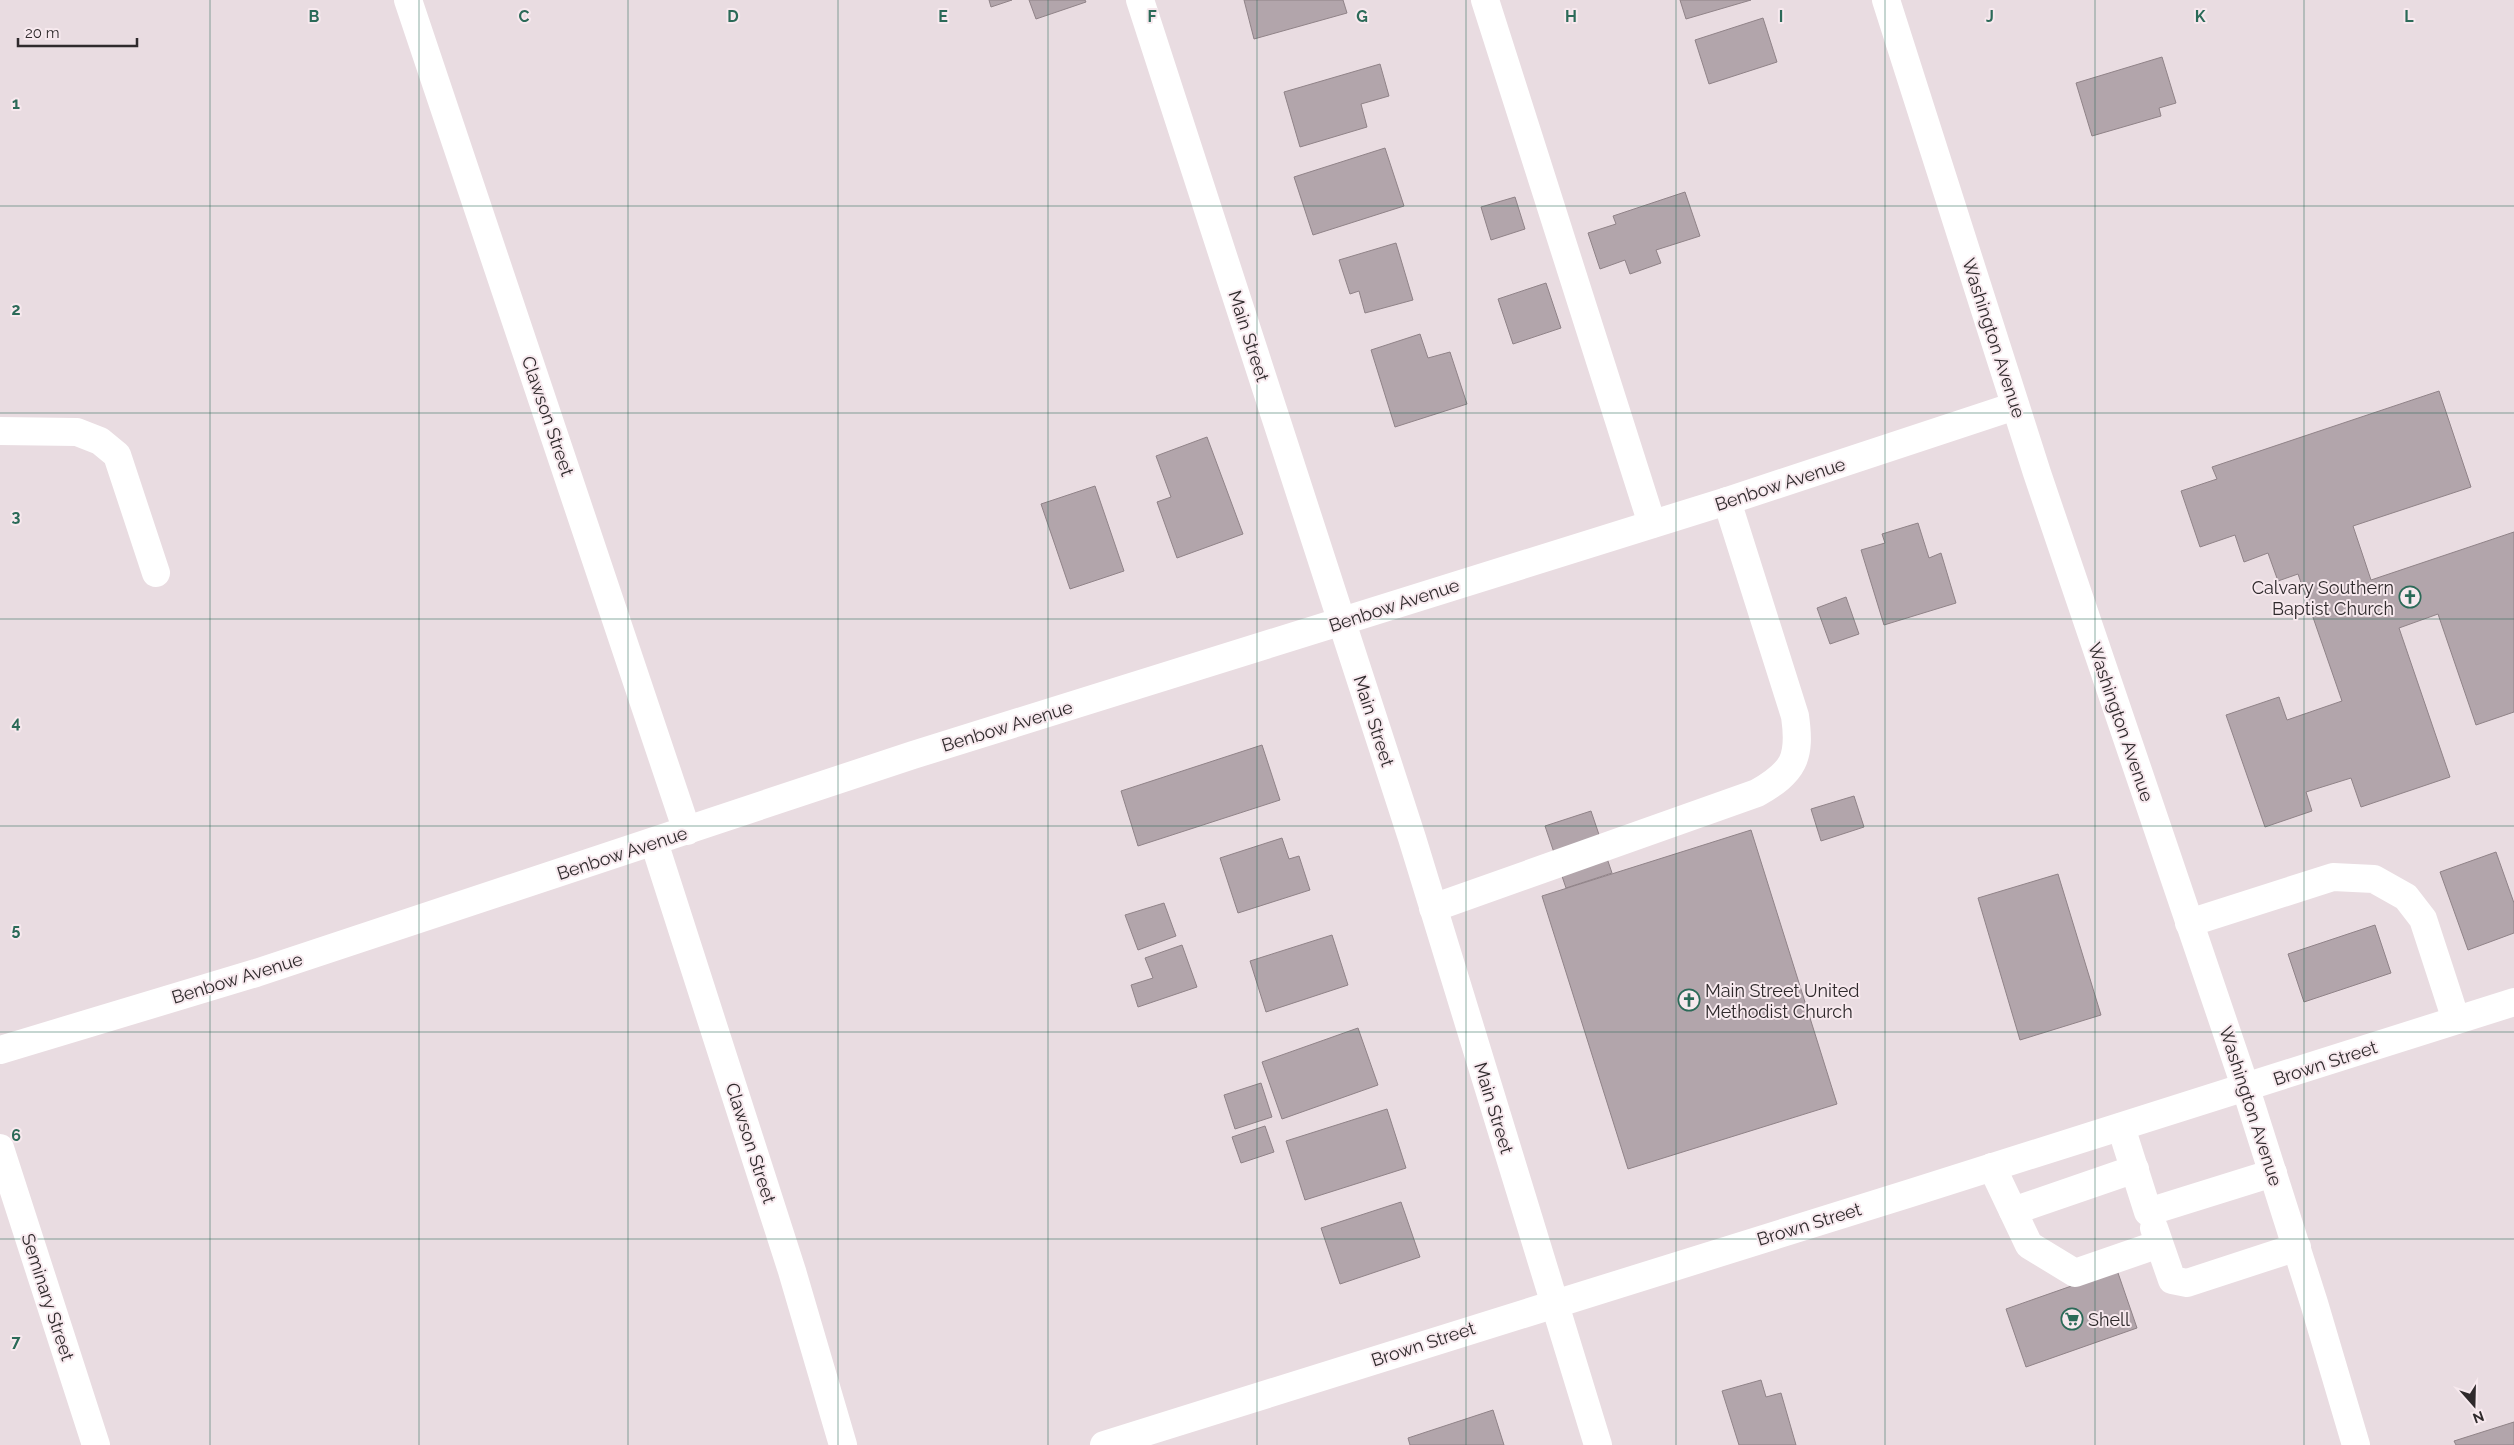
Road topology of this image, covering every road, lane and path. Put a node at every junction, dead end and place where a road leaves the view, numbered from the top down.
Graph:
1 (408, 0) edge
2 (1140, 0) edge
3 (1485, 0) edge
4 (1886, 0) edge
5 (2015, 406) junction
6 (0, 431) edge
7 (1727, 502) junction
8 (1652, 524) junction
9 (156, 573) dead end
10 (1342, 622) junction
11 (688, 832) junction
12 (654, 842) junction
13 (1433, 908) junction
14 (2189, 923) junction
15 (2514, 1002) edge
16 (2456, 1020) junction
17 (0, 1050) edge
18 (2246, 1088) junction
19 (2121, 1127) junction
20 (0, 1148) edge
21 (1992, 1167) junction
22 (2134, 1169) junction
23 (2273, 1173) junction
24 (2013, 1211) junction
25 (2148, 1212) junction
26 (2159, 1244) junction
27 (2297, 1247) junction
28 (1553, 1303) junction
29 (96, 1445) edge
30 (842, 1445) edge
31 (1104, 1445) edge
32 (1598, 1445) edge
33 (2356, 1445) edge

1 - 11 street, Clawson Street
2 - 10 street, Main Street
3 - 8 street
4 - 5 street, Washington Avenue
5 - 7 street, Benbow Avenue
5 - 14 street, Washington Avenue
6 - 9 street
7 - 8 street, Benbow Avenue
7 - 13 street
8 - 10 street, Benbow Avenue
10 - 11 street, Benbow Avenue
10 - 13 street, Main Street
11 - 12 street, Benbow Avenue
12 - 17 street, Benbow Avenue
12 - 30 street, Clawson Street
13 - 28 street, Main Street
14 - 16 street
14 - 18 street, Washington Avenue
15 - 16 street, Brown Street
16 - 18 street, Brown Street
18 - 19 street, Brown Street
18 - 23 street, Washington Avenue
19 - 21 street, Brown Street
19 - 22 street
20 - 29 street, Seminary Street
21 - 24 street
21 - 28 street, Brown Street
22 - 24 street
22 - 25 street
23 - 25 street
23 - 27 street, Washington Avenue
24 - 26 street
25 - 26 street
26 - 27 street
27 - 33 street, Washington Avenue
28 - 31 street, Brown Street
28 - 32 street, Main Street

